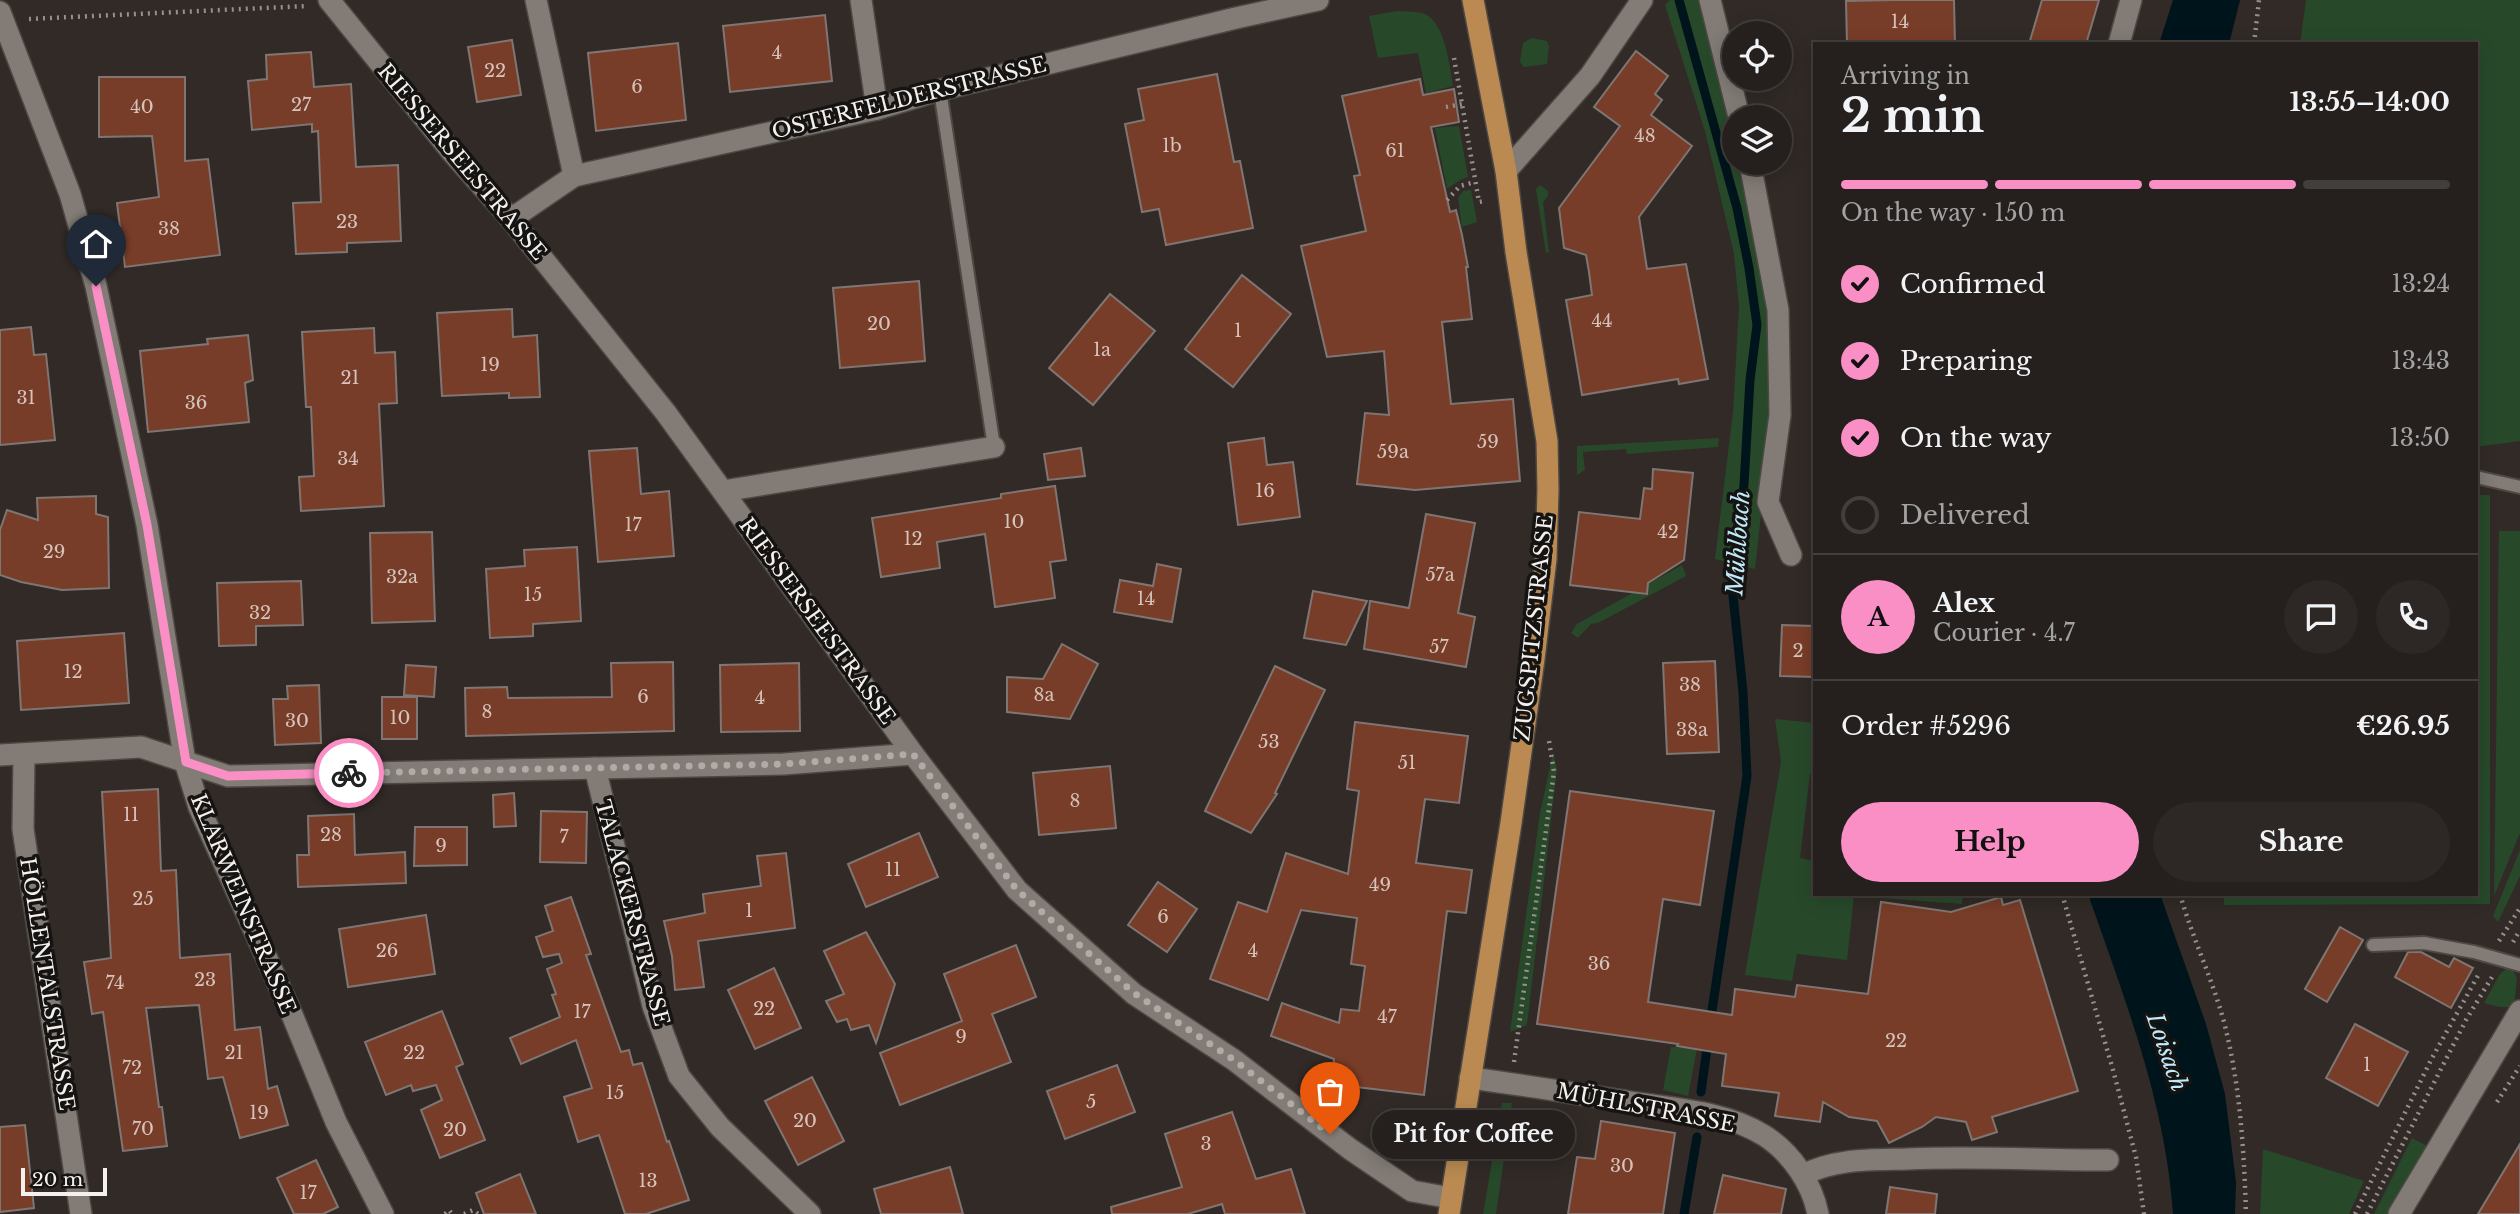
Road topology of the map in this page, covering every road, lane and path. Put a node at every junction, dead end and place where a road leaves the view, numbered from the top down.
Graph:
1 (536, 0) edge
2 (861, 0) edge
3 (1318, 0) edge
4 (1473, 0) edge
5 (1642, 0) edge
6 (1710, 0) edge
7 (2131, 0) edge
8 (2259, 0) edge
9 (331, 3) edge
10 (2, 16) edge
11 (2120, 42) edge
12 (2254, 42) edge
13 (940, 90) junction
14 (1462, 104) dead end
15 (1736, 105) edge
16 (1446, 107) dead end
17 (877, 110) junction
18 (1506, 171) junction
19 (1752, 175) edge
20 (574, 176) junction
21 (1475, 182) dead end
22 (1447, 200) dead end
23 (511, 219) junction
24 (994, 447) joint
25 (2478, 478) edge
26 (2520, 486) edge
27 (723, 491) junction
28 (1791, 555) dead end
29 (24, 754) junction
30 (913, 754) junction
31 (0, 755) edge
32 (186, 762) junction
33 (595, 768) junction
34 (1554, 772) dead end
35 (2063, 896) edge
36 (2181, 896) edge
37 (2520, 908) edge
38 (2520, 930) edge
39 (2373, 945) dead end
40 (2489, 957) junction
41 (2502, 960) junction
42 (2520, 965) edge
43 (2520, 1011) edge
44 (1470, 1078) junction
45 (1511, 1084) junction
46 (2108, 1160) dead end
47 (1803, 1175) junction
48 (1450, 1206) edge
49 (81, 1214) edge
50 (383, 1214) edge
51 (445, 1214) edge
52 (452, 1214) edge
53 (464, 1214) edge
54 (478, 1214) edge
55 (810, 1214) edge
56 (1818, 1214) edge
57 (2144, 1214) edge
58 (2246, 1214) edge
59 (2355, 1214) edge
60 (2367, 1214) edge
61 (2399, 1214) edge

1 - 20 street
2 - 17 street
3 - 13 street, OSTERFELDERSTRASSE
4 - 18 main road, ZUGSPITZSTRASSE
5 - 18 street
6 - 15 street
7 - 11 street
8 - 12 path
9 - 10 path
9 - 23 street, RIESSERSEESTRASSE
10 - 32 street, KLARWEINSTRASSE
13 - 17 street, OSTERFELDERSTRASSE
13 - 24 lane
14 - 16 path
17 - 20 street, OSTERFELDERSTRASSE
18 - 44 main road, ZUGSPITZSTRASSE
19 - 28 street
20 - 23 street, OSTERFELDERSTRASSE
21 - 22 path
23 - 27 street, RIESSERSEESTRASSE
24 - 27 street, RIESSERSEESTRASSE
25 - 26 lane
27 - 30 street, RIESSERSEESTRASSE
29 - 31 street
29 - 32 street
29 - 49 street, HÖLLENTALSTRASSE
30 - 33 street
30 - 48 street, RIESSERSEESTRASSE
32 - 33 street
32 - 50 street, KLARWEINSTRASSE
33 - 55 street, TALACKERSTRASSE
34 - 45 path
35 - 57 path
36 - 58 path
37 - 40 path
38 - 41 path
39 - 40 lane
40 - 41 lane
40 - 59 path
41 - 42 lane
41 - 60 path
43 - 61 street
44 - 45 street, MÜHLSTRASSE
44 - 48 main road, ZUGSPITZSTRASSE
45 - 47 street, MÜHLSTRASSE
46 - 47 street
47 - 56 street, MÜHLSTRASSE
51 - 52 path
53 - 54 path

